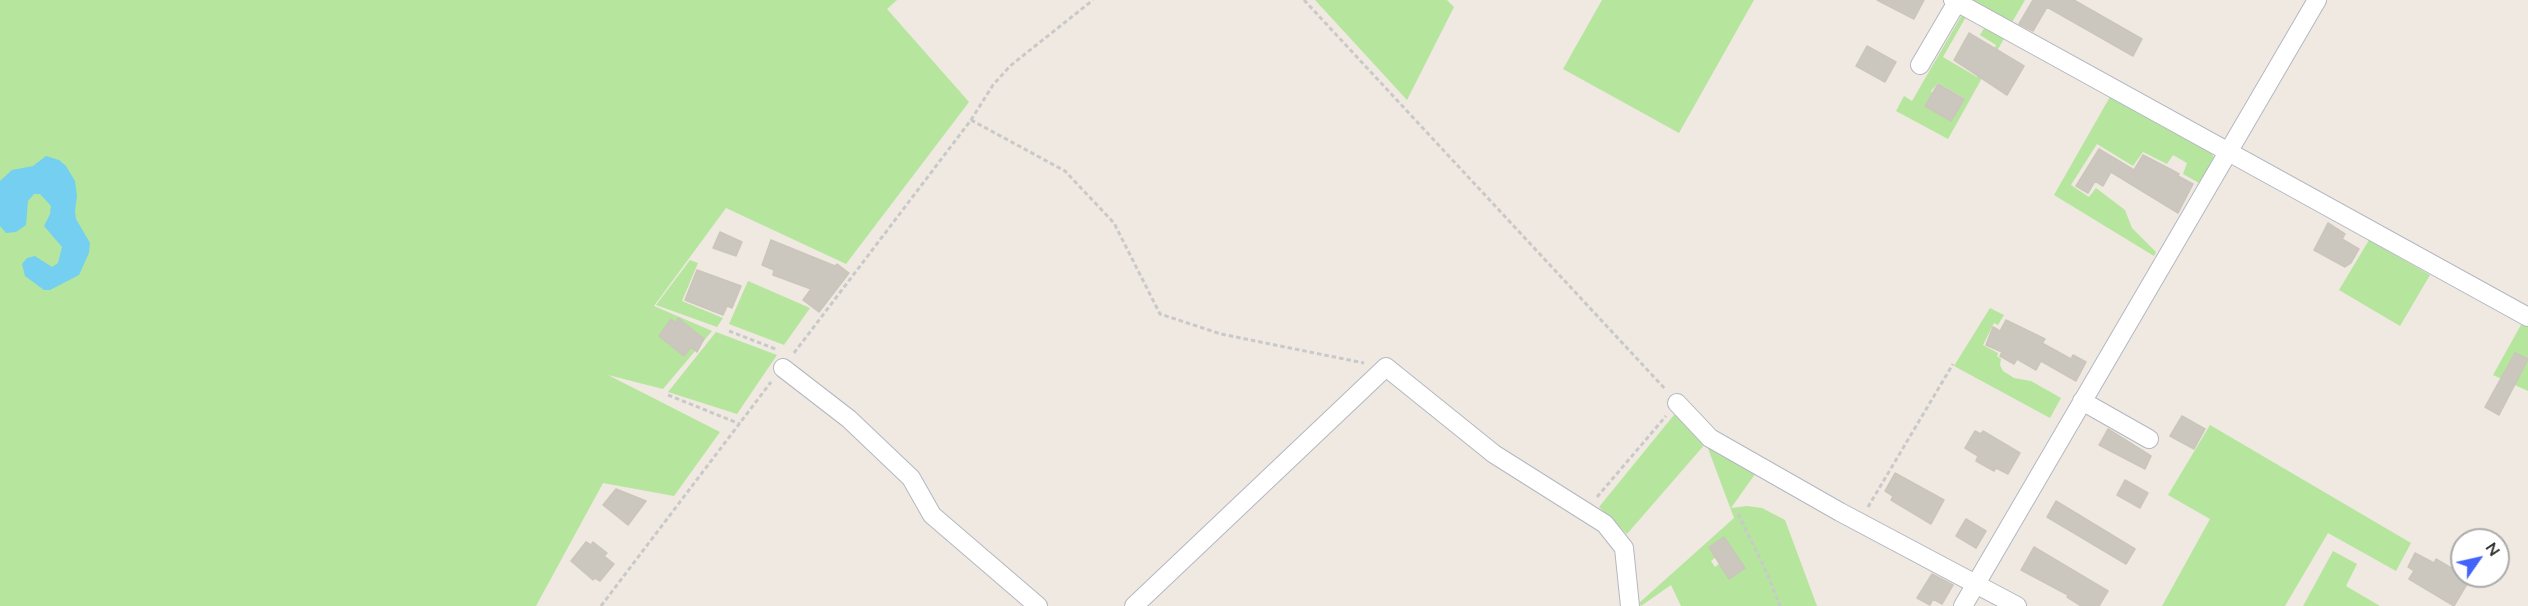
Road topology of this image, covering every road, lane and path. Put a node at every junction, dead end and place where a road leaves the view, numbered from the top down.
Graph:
1 (1093, 0) edge
2 (1304, 0) edge
3 (2317, 0) edge
4 (1955, 1) edge
5 (1920, 65) dead end
6 (971, 120) junction
7 (2228, 152) junction
8 (2528, 317) edge
9 (729, 331) dead end
10 (787, 362) junction
11 (1953, 364) dead end
12 (1386, 367) junction
13 (668, 395) dead end
14 (2082, 401) junction
15 (1677, 403) junction
16 (740, 424) junction
17 (2150, 439) dead end
18 (1585, 512) junction
19 (1738, 514) dead end
20 (1859, 522) junction
21 (1976, 583) junction
22 (601, 606) edge
23 (1038, 606) edge
24 (1134, 606) edge
25 (1630, 606) edge
26 (1780, 606) edge
27 (1963, 606) edge
28 (2017, 606) edge

1 - 6 path
2 - 15 path
3 - 7 street
4 - 5 street
4 - 7 street
6 - 10 path
6 - 12 path
7 - 8 street
7 - 14 street
9 - 10 path
10 - 16 path
10 - 23 street
11 - 20 path
12 - 18 street
12 - 24 street
13 - 16 path
14 - 17 street
14 - 21 street
15 - 18 path
15 - 20 street
16 - 22 path
18 - 25 street
19 - 26 path
20 - 21 street
21 - 27 street
21 - 28 street

